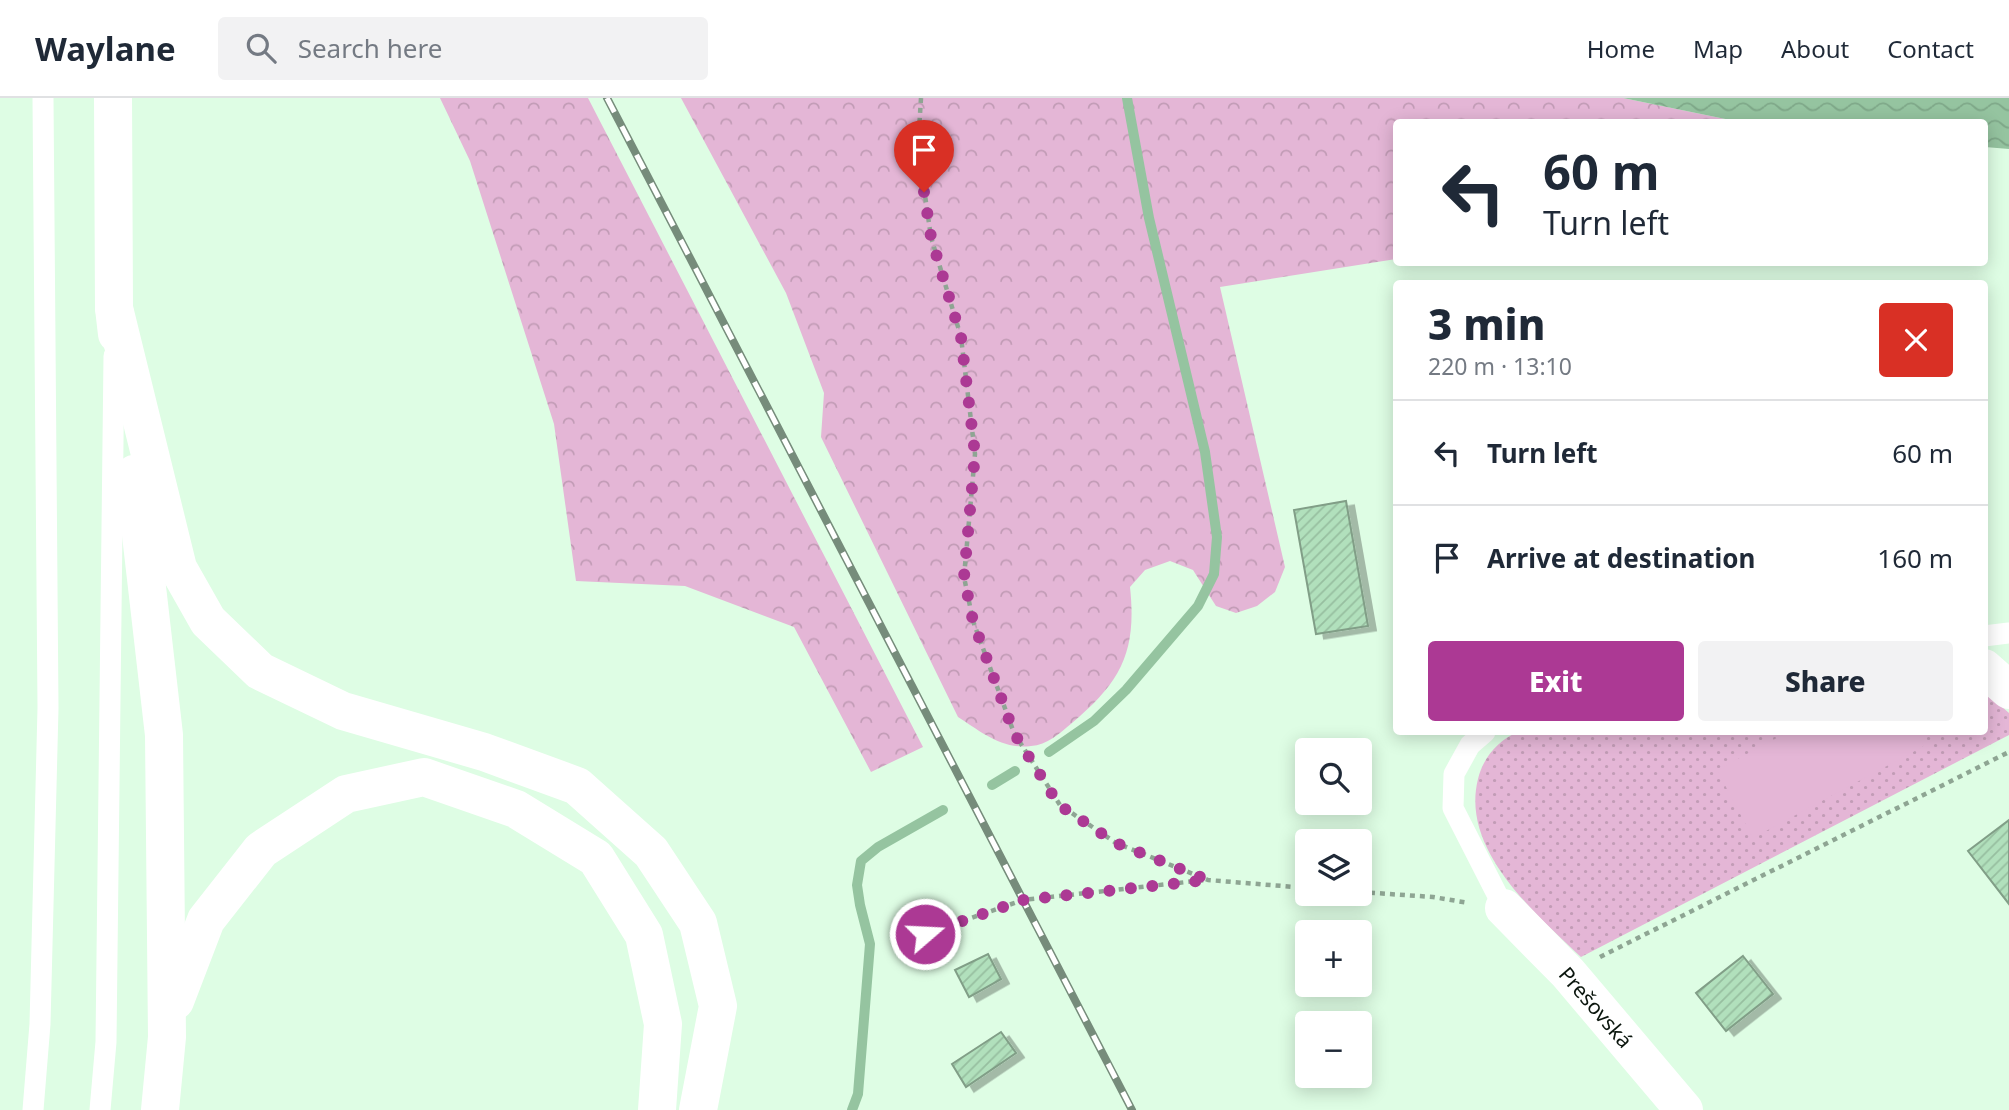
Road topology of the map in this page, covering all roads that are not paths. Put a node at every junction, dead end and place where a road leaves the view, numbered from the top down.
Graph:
1 (43, 98) edge
2 (113, 98) edge
3 (114, 308) junction
4 (2009, 633) edge
5 (1988, 636) edge
6 (1988, 672) edge
7 (2009, 690) edge
8 (1482, 735) edge
9 (1504, 908) joint
10 (167, 1037) junction
11 (33, 1110) edge
12 (100, 1110) edge
13 (160, 1110) edge
14 (657, 1110) edge
15 (698, 1110) edge
16 (1684, 1110) edge

1 - 11 lane
2 - 3 main road
3 - 10 main road
3 - 12 lane
3 - 15 main road
4 - 5 lane
6 - 7 main road
8 - 9 lane
9 - 16 main road, Prešovská
10 - 13 main road
10 - 14 main road

